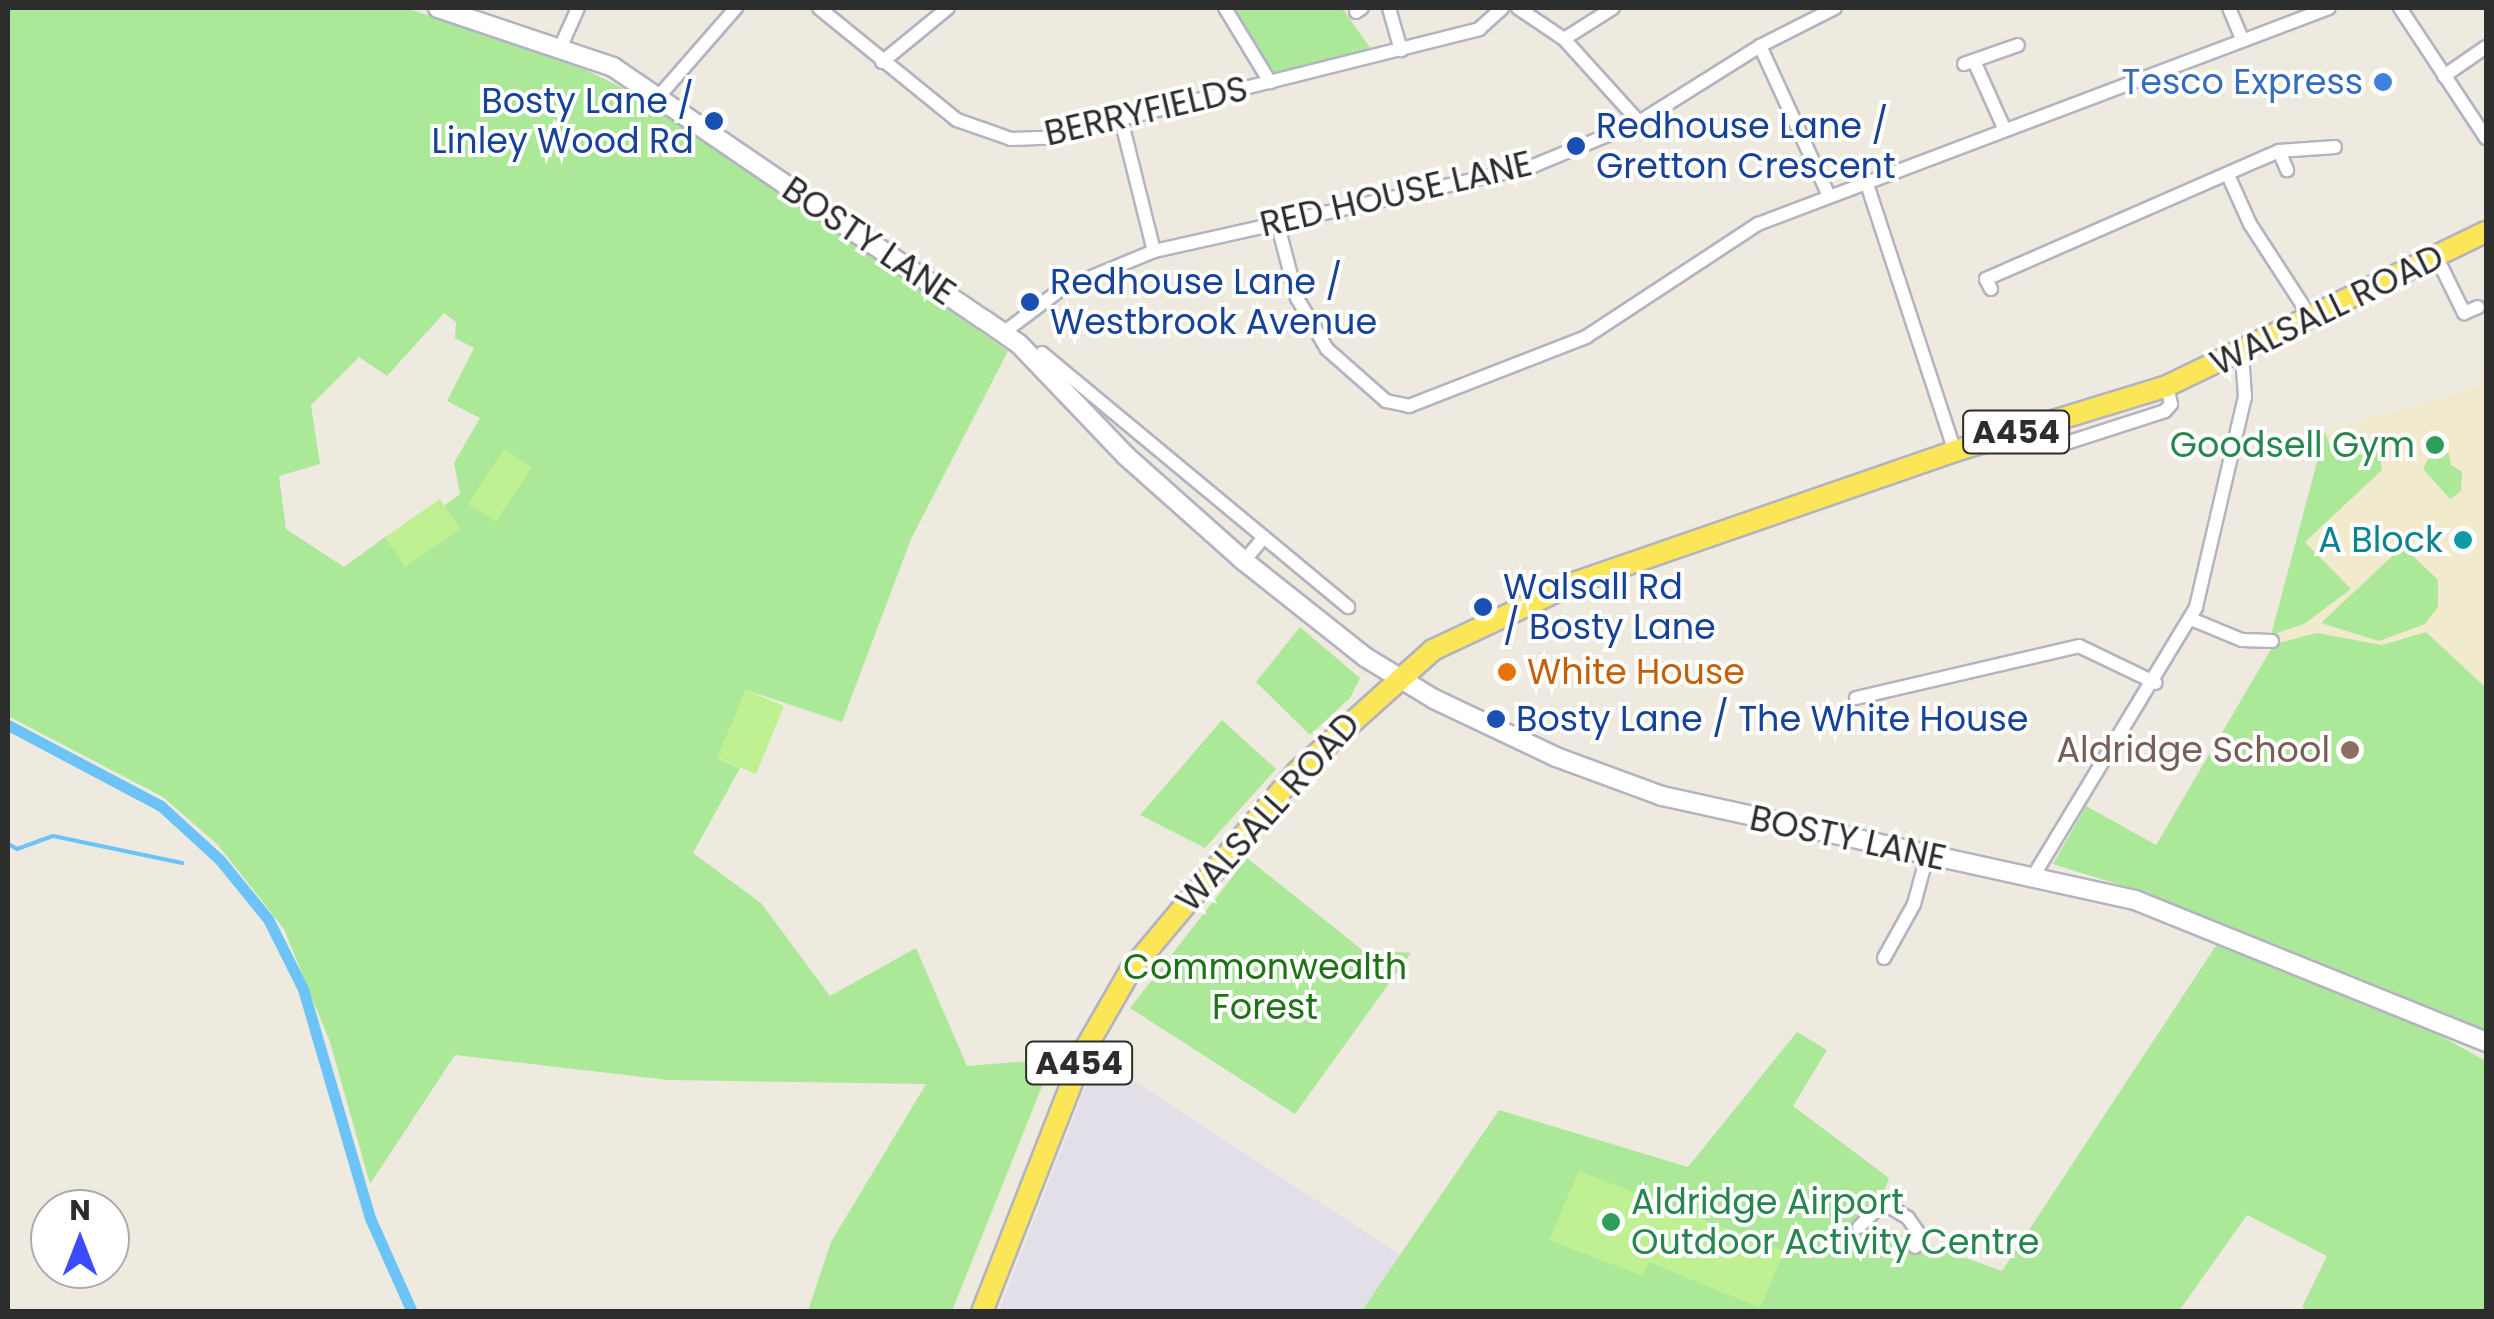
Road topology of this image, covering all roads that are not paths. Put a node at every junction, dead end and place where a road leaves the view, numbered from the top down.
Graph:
1 (438, 8) edge
2 (578, 8) edge
3 (736, 8) edge
4 (819, 8) edge
5 (948, 8) edge
6 (1225, 8) edge
7 (1389, 8) edge
8 (1502, 8) edge
9 (1518, 8) edge
10 (1613, 8) edge
11 (1835, 8) edge
12 (2229, 8) edge
13 (2329, 8) edge
14 (2400, 8) edge
15 (1564, 39) junction
16 (2242, 39) junction
17 (2018, 45) dead end
18 (561, 46) junction
19 (1760, 46) junction
20 (2486, 47) edge
21 (1401, 50) junction
22 (882, 62) junction
23 (2444, 76) junction
24 (1270, 82) junction
25 (660, 95) junction
26 (1121, 119) junction
27 (1639, 122) junction
28 (2004, 128) junction
29 (2486, 138) edge
30 (2279, 152) junction
31 (2343, 162) dead end
32 (2287, 170) dead end
33 (2228, 176) junction
34 (1866, 181) junction
35 (1829, 196) junction
36 (1278, 222) junction
37 (2486, 232) edge
38 (1154, 252) junction
39 (2436, 256) junction
40 (1991, 290) dead end
41 (2478, 307) dead end
42 (2312, 318) junction
43 (1003, 332) junction
44 (1042, 353) dead end
45 (2242, 354) junction
46 (1955, 450) junction
47 (1264, 537) junction
48 (1244, 561) junction
49 (1348, 607) dead end
50 (2191, 620) junction
51 (2272, 641) dead end
52 (1396, 679) junction
53 (2156, 683) junction
54 (1856, 698) dead end
55 (1927, 856) junction
56 (2034, 875) junction
57 (1884, 958) dead end
58 (2486, 1042) edge
59 (1859, 1228) dead end
60 (1915, 1247) dead end
61 (982, 1312) edge

1 - 18 main road, BOSTY LANE
2 - 18 street
3 - 25 street
4 - 22 street, BERRYFIELDS
5 - 22 street
6 - 24 street
7 - 21 street
8 - 21 street, BERRYFIELDS
9 - 15 street
10 - 15 street
11 - 19 street, RED HOUSE LANE
12 - 16 street
13 - 16 street
14 - 23 street
15 - 27 street
16 - 28 street
17 - 28 street
18 - 25 main road, BOSTY LANE
19 - 27 street, RED HOUSE LANE
19 - 35 street
20 - 23 street
21 - 24 street, BERRYFIELDS
22 - 26 street, BERRYFIELDS
23 - 29 street
24 - 26 street, BERRYFIELDS
25 - 43 main road, BOSTY LANE
26 - 38 street
27 - 36 street, RED HOUSE LANE
28 - 34 street
30 - 31 street
30 - 32 street
30 - 33 street
33 - 40 street
33 - 42 street
34 - 35 street
34 - 46 street
35 - 36 street
36 - 38 street, RED HOUSE LANE
37 - 39 main road, WALSALL ROAD / A454
38 - 43 street, RED HOUSE LANE
39 - 41 street
39 - 42 main road, WALSALL ROAD / A454
42 - 45 main road, WALSALL ROAD / A454
43 - 48 main road, BOSTY LANE
44 - 47 street
45 - 46 main road, WALSALL ROAD / A454
45 - 50 street
46 - 52 main road, WALSALL ROAD / A454
47 - 48 street
47 - 49 street
48 - 52 main road, BOSTY LANE
50 - 51 street
50 - 53 street
52 - 55 main road, BOSTY LANE
52 - 61 main road, WALSALL ROAD / A454
53 - 54 street
53 - 56 street
55 - 56 main road, BOSTY LANE
55 - 57 street
56 - 58 main road, BOSTY LANE
59 - 60 street

